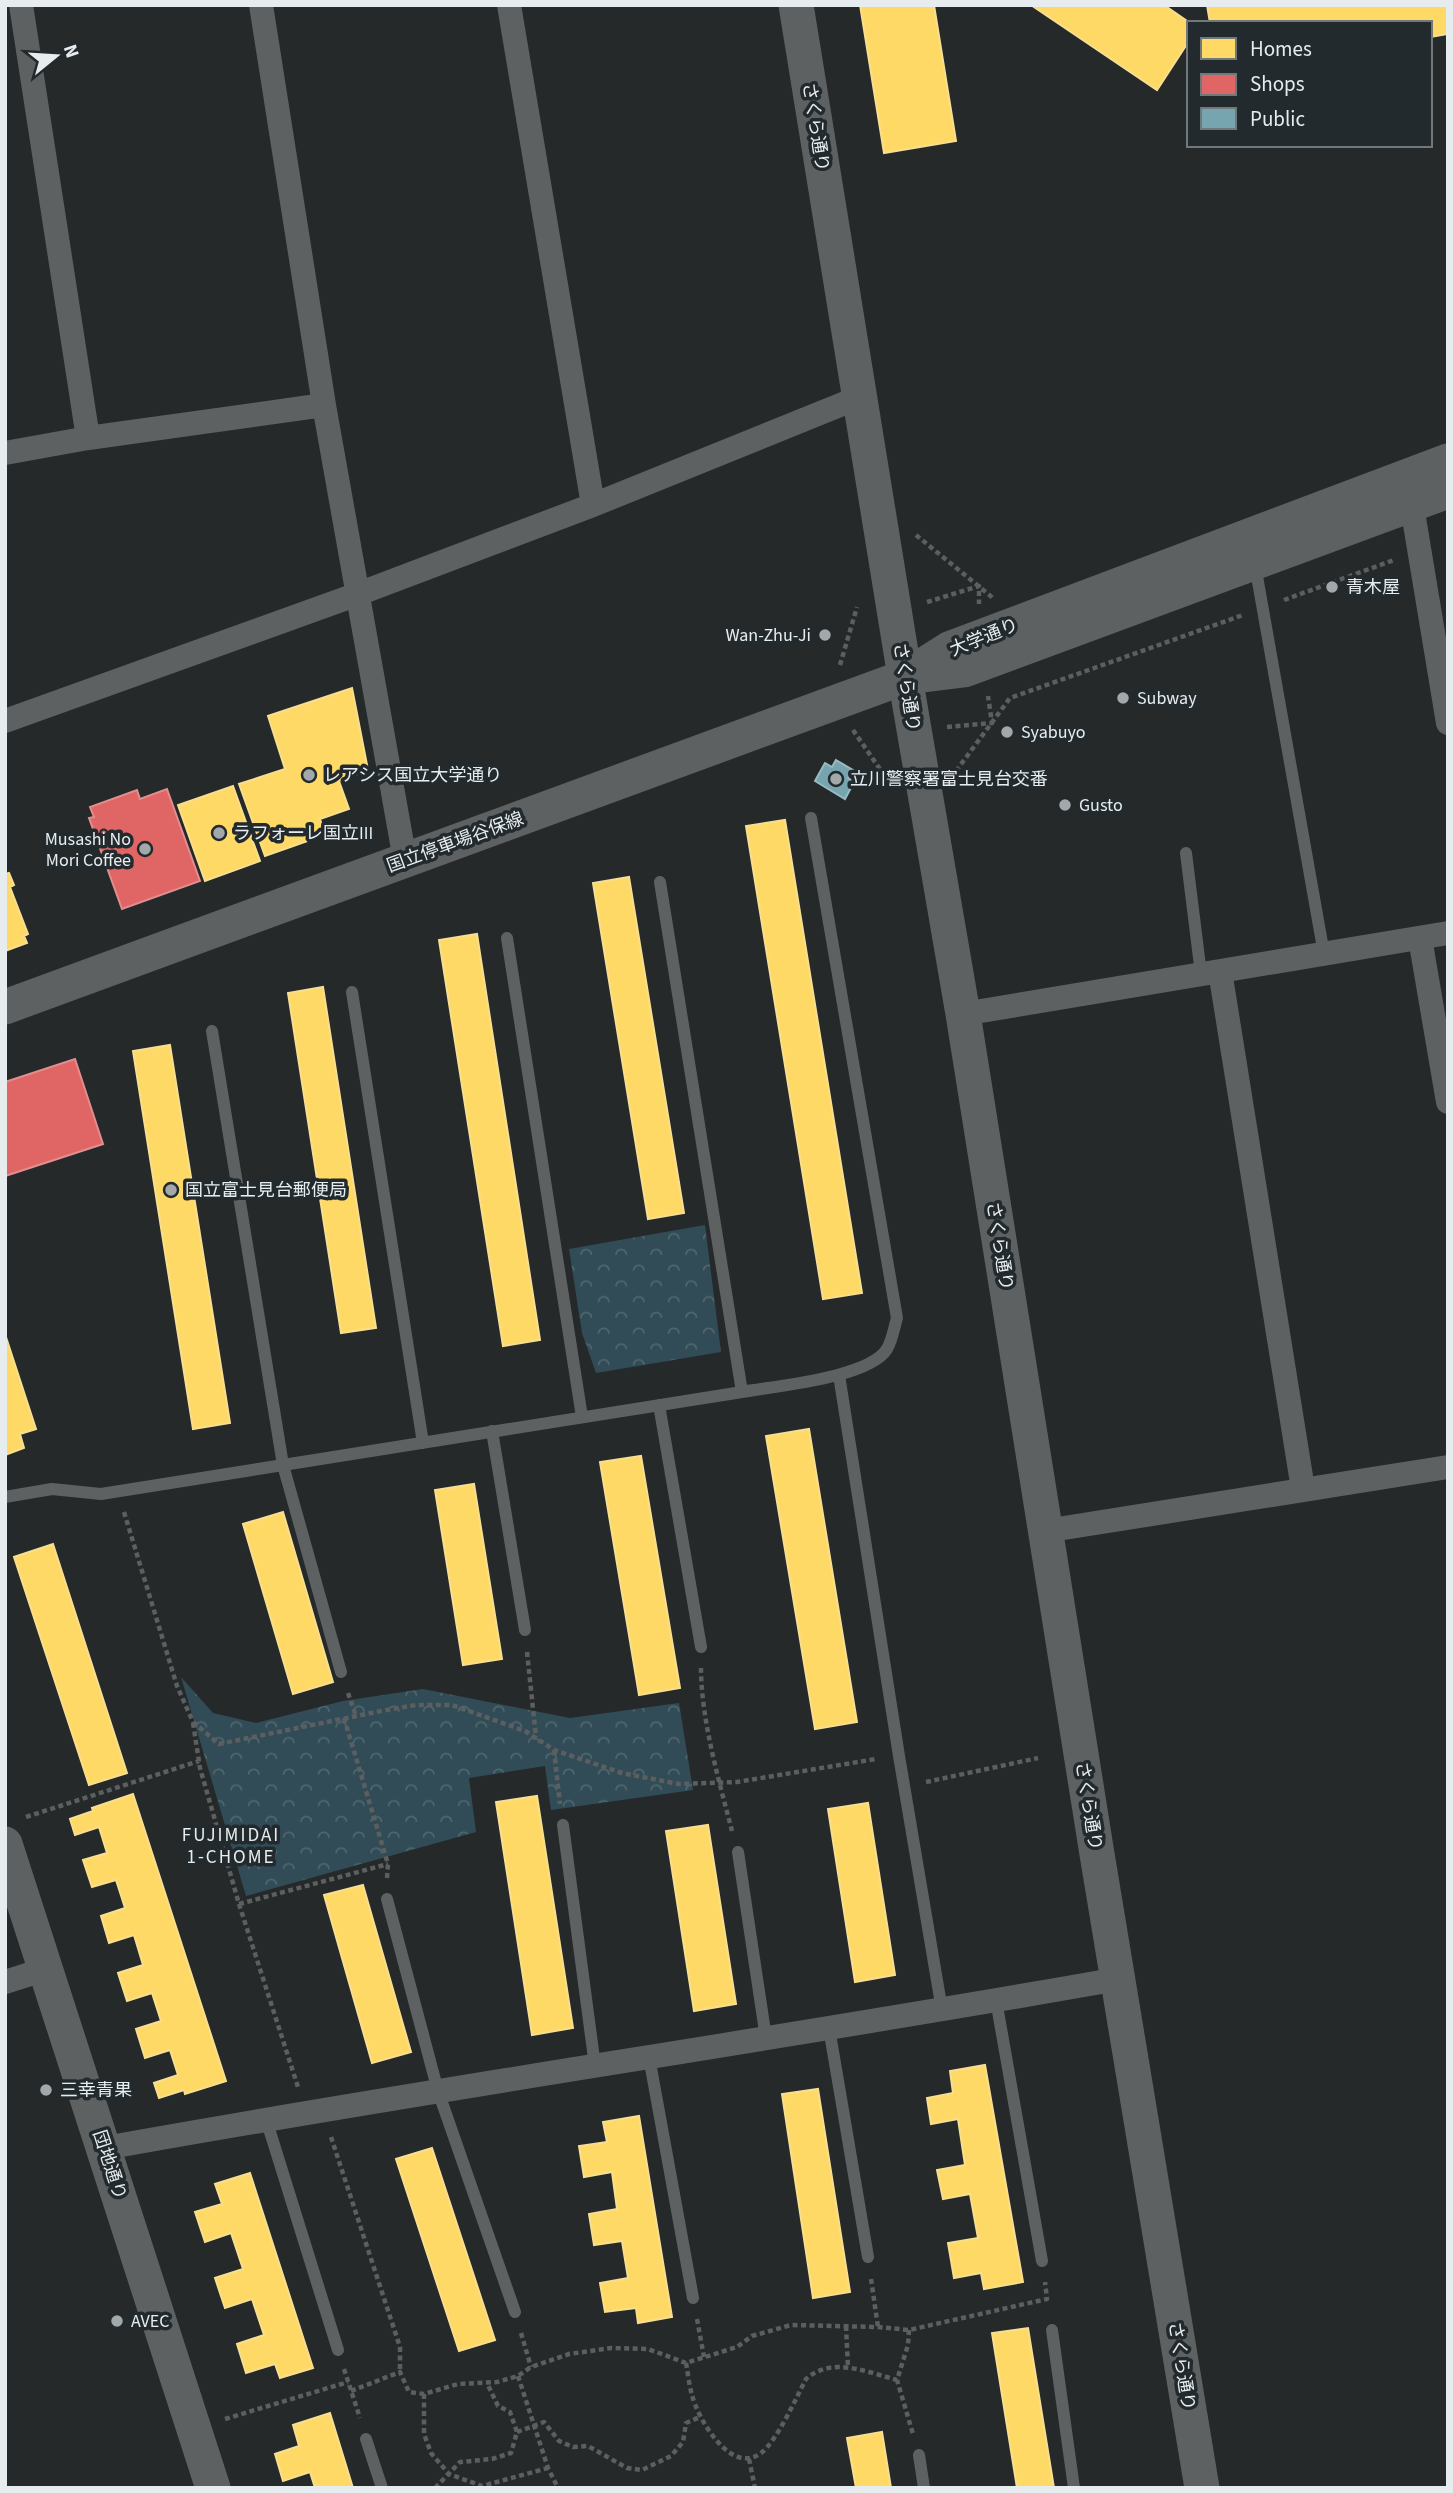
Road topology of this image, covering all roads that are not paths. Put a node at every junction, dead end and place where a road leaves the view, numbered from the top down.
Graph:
1 (21, 5) edge
2 (261, 5) edge
3 (509, 5) edge
4 (796, 5) edge
5 (860, 397) junction
6 (324, 405) junction
7 (88, 438) junction
8 (5, 453) edge
9 (1448, 461) edge
10 (1409, 491) junction
11 (1448, 491) edge
12 (593, 505) junction
13 (1252, 549) junction
14 (358, 593) junction
15 (905, 677) junction
16 (5, 720) edge
17 (1448, 723) edge
18 (811, 818) dead end
19 (1186, 853) dead end
20 (405, 860) junction
21 (660, 882) dead end
22 (1448, 933) edge
23 (507, 938) dead end
24 (1420, 938) junction
25 (1324, 954) junction
26 (1211, 973) junction
27 (352, 992) dead end
28 (5, 1007) edge
29 (963, 1014) junction
30 (212, 1031) dead end
31 (1448, 1102) edge
32 (839, 1376) junction
33 (742, 1392) junction
34 (659, 1405) junction
35 (582, 1417) junction
36 (492, 1432) junction
37 (423, 1443) junction
38 (283, 1465) junction
39 (1448, 1466) edge
40 (1304, 1489) junction
41 (5, 1497) edge
42 (1045, 1531) junction
43 (525, 1630) road end
44 (701, 1647) road end
45 (341, 1672) dead end
46 (563, 1825) road end
47 (738, 1852) road end
48 (11, 1854) edge
49 (387, 1899) dead end
50 (46, 1969) junction
51 (1118, 1979) junction
52 (5, 1982) edge
53 (996, 2000) junction
54 (942, 2010) junction
55 (829, 2028) junction
56 (766, 2038) junction
57 (649, 2057) junction
58 (596, 2066) junction
59 (438, 2091) junction
60 (266, 2119) junction
61 (105, 2148) junction
62 (868, 2258) road end
63 (1042, 2261) road end
64 (693, 2298) road end
65 (515, 2312) road end
66 (1052, 2330) dead end
67 (338, 2350) road end
68 (366, 2439) road end
69 (919, 2455) road end
70 (213, 2488) edge
71 (382, 2488) edge
72 (924, 2488) edge
73 (1074, 2488) edge
74 (1202, 2488) edge

1 - 7 street
2 - 6 street
3 - 12 street
4 - 5 street, さくら通り
5 - 12 street
5 - 15 street, さくら通り
6 - 7 street
6 - 14 street
7 - 8 street
9 - 10 street, 大学通り
10 - 11 street, 大学通り
10 - 13 street, 大学通り
10 - 17 street
12 - 14 street
13 - 15 street, 大学通り
13 - 25 lane
14 - 16 street
14 - 20 street
15 - 20 street, 国立停車場谷保線
15 - 29 street, さくら通り
18 - 32 lane
19 - 26 lane
20 - 28 street, 国立停車場谷保線
21 - 33 lane
22 - 24 street
23 - 35 lane
24 - 25 street
24 - 31 street
25 - 26 street
26 - 29 street
26 - 40 street
27 - 37 lane
29 - 42 street, さくら通り
30 - 38 lane
32 - 33 lane
32 - 54 lane
33 - 34 lane
34 - 35 lane
34 - 44 lane
35 - 36 lane
36 - 37 lane
36 - 43 lane
37 - 38 lane
38 - 41 lane
38 - 45 lane
39 - 40 street
40 - 42 street
42 - 51 street, さくら通り
46 - 58 lane
47 - 56 lane
48 - 50 street, 団地通り
49 - 59 lane
50 - 52 street
50 - 61 street, 団地通り
51 - 53 street
51 - 74 street, さくら通り
53 - 54 street
53 - 63 lane
54 - 55 street
55 - 56 street
55 - 62 lane
56 - 57 street
57 - 58 street
57 - 64 lane
58 - 59 street
59 - 60 street
59 - 65 lane
60 - 61 street
60 - 67 lane
61 - 70 street, 団地通り
66 - 73 lane
68 - 71 lane
69 - 72 lane

